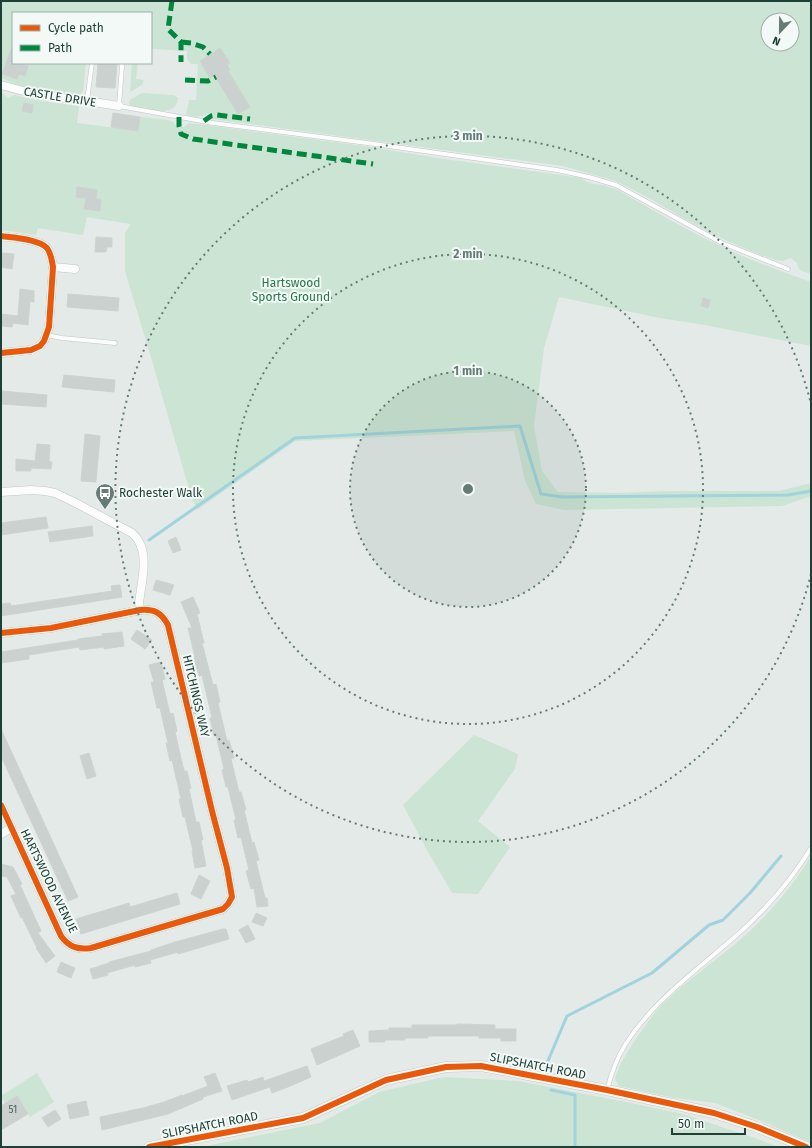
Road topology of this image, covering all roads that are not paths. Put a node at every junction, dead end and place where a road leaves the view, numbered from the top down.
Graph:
1 (92, 64) edge
2 (121, 64) edge
3 (1, 85) edge
4 (87, 100) junction
5 (119, 106) junction
6 (1, 236) edge
7 (53, 267) junction
8 (75, 269) dead end
9 (788, 269) dead end
10 (46, 335) junction
11 (115, 343) dead end
12 (1, 353) edge
13 (1, 492) edge
14 (140, 610) junction
15 (1, 633) edge
16 (1, 805) edge
17 (11, 828) junction
18 (1, 834) edge
19 (811, 848) edge
20 (92, 948) joint
21 (607, 1090) junction
22 (149, 1147) edge
23 (806, 1147) edge

1 - 4 lane
2 - 5 lane
3 - 4 street, CASTLE DRIVE
4 - 5 street, CASTLE DRIVE
5 - 9 lane
6 - 7 street
7 - 8 street
7 - 10 street
10 - 11 lane
10 - 12 street
13 - 14 street
14 - 15 street, HITCHINGS WAY
14 - 20 street, HITCHINGS WAY
16 - 17 street, HARTSWOOD AVENUE
17 - 18 street
17 - 20 street, HARTSWOOD AVENUE
19 - 21 lane
21 - 22 street, SLIPSHATCH ROAD
21 - 23 street, SLIPSHATCH ROAD

